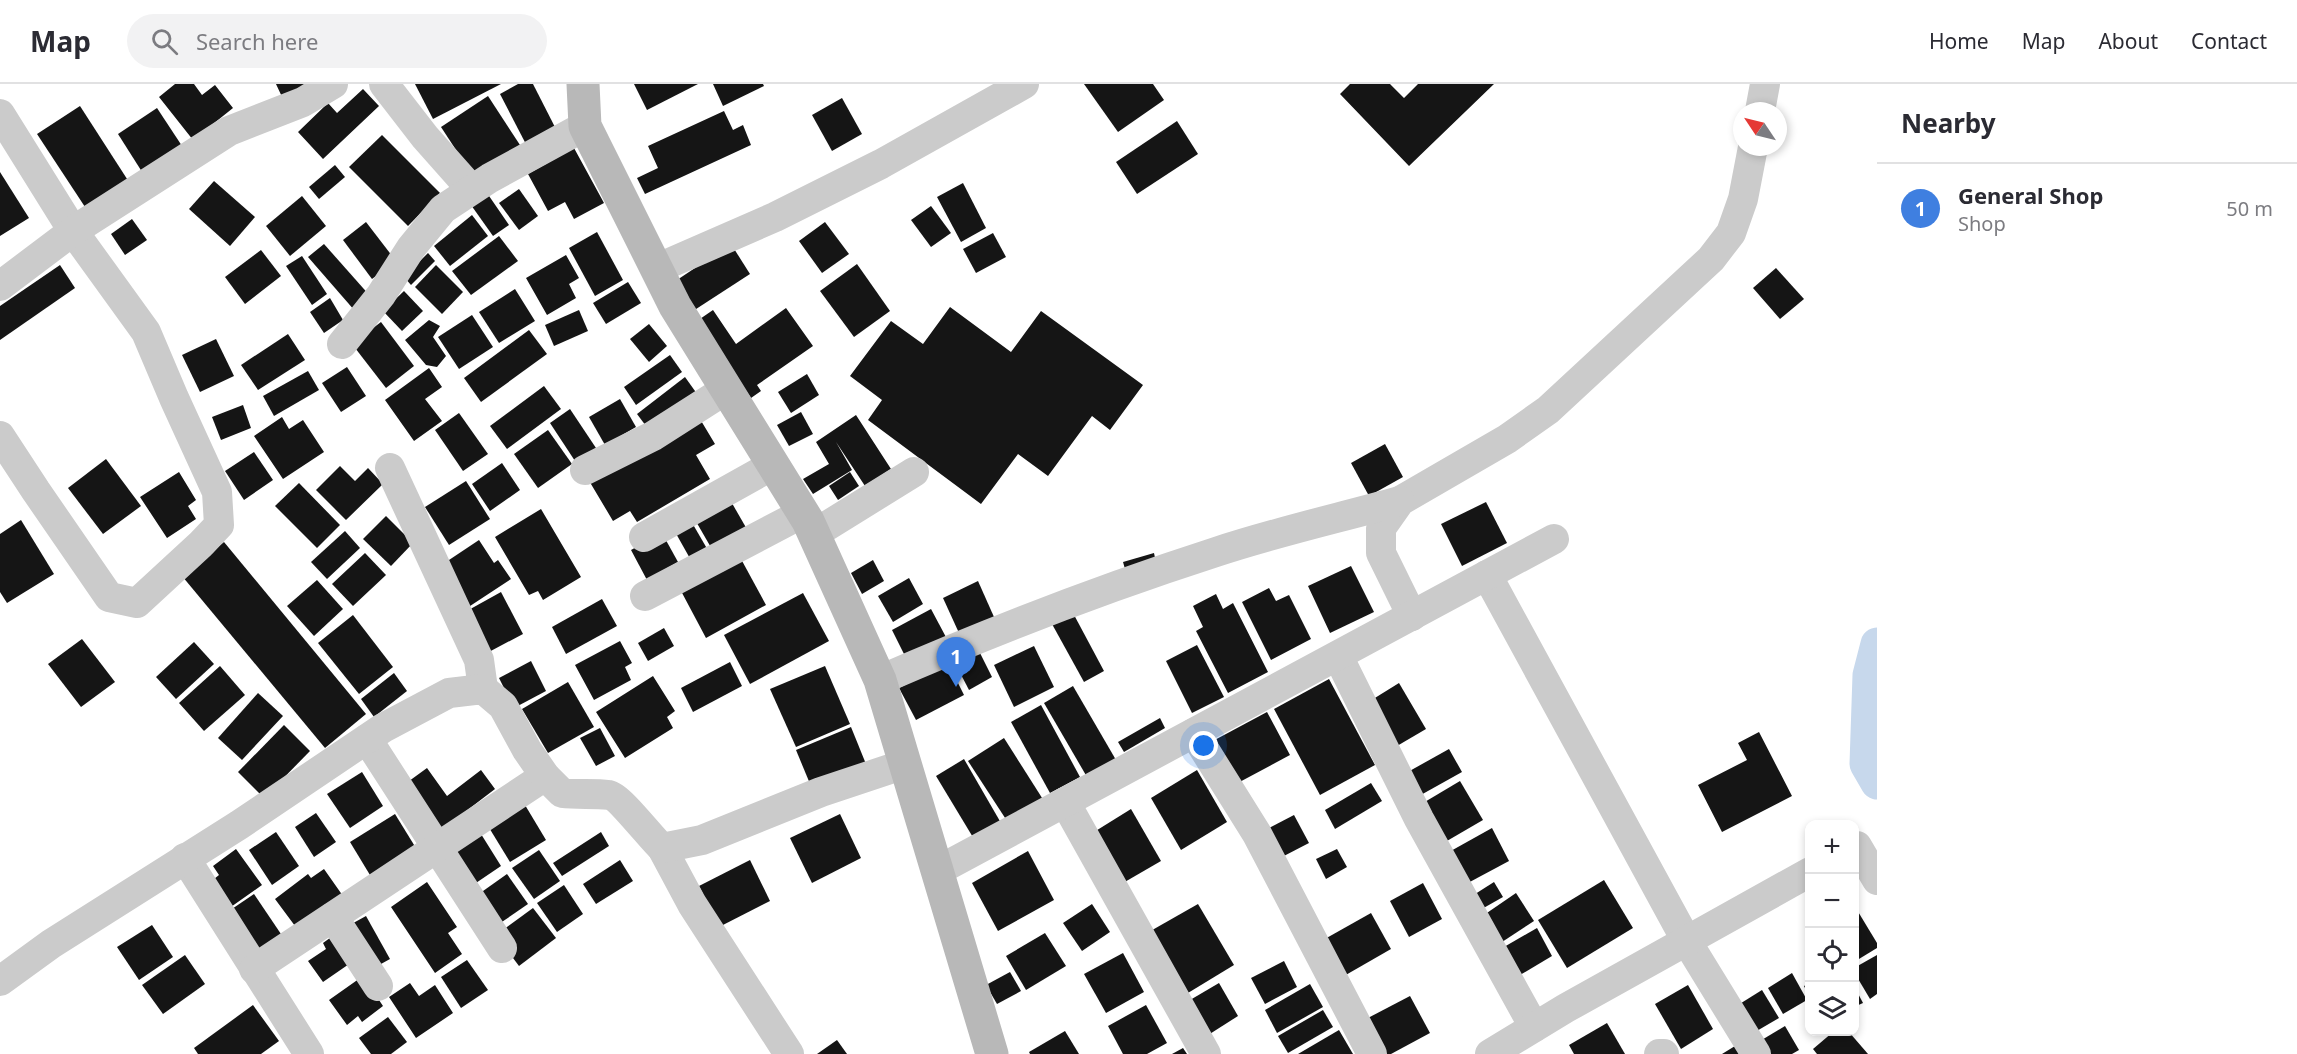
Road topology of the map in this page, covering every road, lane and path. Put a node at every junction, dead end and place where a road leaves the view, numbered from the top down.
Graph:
1 (333, 84) edge
2 (384, 84) edge
3 (584, 84) edge
4 (1024, 84) edge
5 (1765, 84) edge
6 (1762, 102) edge
7 (0, 114) edge
8 (585, 126) junction
9 (1751, 156) edge
10 (469, 190) junction
11 (73, 231) junction
12 (656, 269) junction
13 (0, 286) edge
14 (342, 344) dead end
15 (725, 390) junction
16 (0, 436) edge
17 (773, 465) junction
18 (390, 468) dead end
19 (585, 470) dead end
20 (914, 472) dead end
21 (1400, 501) junction
22 (808, 523) junction
23 (644, 537) dead end
24 (1554, 539) dead end
25 (1487, 575) junction
26 (645, 596) dead end
27 (1412, 616) junction
28 (1338, 656) junction
29 (880, 680) junction
30 (483, 689) junction
31 (1194, 733) junction
32 (366, 739) junction
33 (905, 764) junction
34 (545, 776) junction
35 (1065, 802) junction
36 (1863, 843) edge
37 (437, 848) junction
38 (662, 848) junction
39 (184, 858) junction
40 (937, 871) junction
41 (1805, 874) edge
42 (1877, 880) edge
43 (333, 917) junction
44 (1686, 940) junction
45 (502, 948) dead end
46 (254, 969) junction
47 (0, 981) edge
48 (378, 986) dead end
49 (1534, 1027) junction
50 (309, 1054) edge
51 (789, 1054) edge
52 (992, 1054) edge
53 (1206, 1054) edge
54 (1372, 1054) edge
55 (1490, 1054) edge
56 (1659, 1054) edge
57 (1664, 1054) edge
58 (1756, 1054) edge

1 - 11 street
2 - 10 street
3 - 8 main road
4 - 12 street
5 - 6 street
7 - 11 street
8 - 10 street
8 - 12 main road
9 - 21 street
10 - 14 street
11 - 13 street
11 - 16 street
12 - 15 main road
15 - 17 main road
15 - 19 street
17 - 22 main road
17 - 23 street
18 - 30 street
20 - 22 street
21 - 27 street
21 - 29 street
22 - 26 street
22 - 29 main road
24 - 25 street
25 - 27 street
25 - 44 street
27 - 28 street
28 - 31 street
28 - 49 street
29 - 33 main road
30 - 32 street
30 - 34 street
31 - 35 street
31 - 54 street
32 - 37 street
32 - 39 street
33 - 38 street
33 - 40 main road
34 - 37 street
34 - 38 street
35 - 40 street
35 - 53 street
36 - 42 street
37 - 43 street
37 - 45 street
38 - 51 street
39 - 46 street
39 - 47 street
40 - 52 main road
41 - 44 street
43 - 46 street
43 - 48 street
44 - 49 street
44 - 58 street
46 - 50 street
49 - 55 street
56 - 57 street

